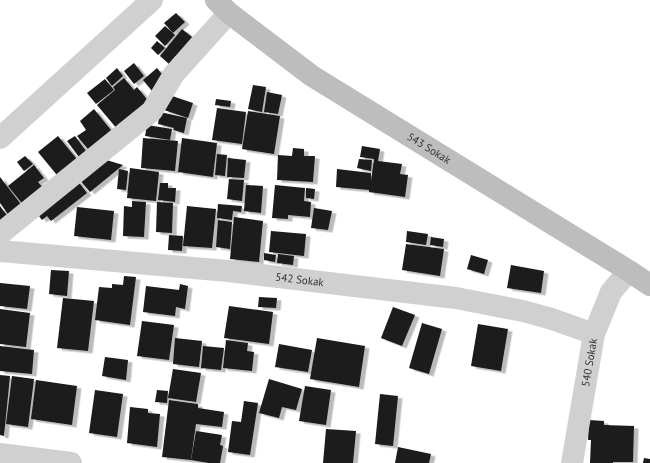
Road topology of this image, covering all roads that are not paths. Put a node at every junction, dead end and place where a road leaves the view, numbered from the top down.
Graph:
1 (152, 0) edge
2 (223, 6) edge
3 (0, 138) edge
4 (0, 234) edge
5 (0, 251) edge
6 (629, 271) junction
7 (650, 285) edge
8 (594, 334) junction
9 (0, 454) edge
10 (71, 463) edge
11 (572, 463) edge

1 - 3 street
2 - 4 street
2 - 6 street, 543 Sokak
5 - 8 street, 542 Sokak
6 - 7 street, 543 Sokak
6 - 8 street, 540 Sokak
8 - 11 street, 540 Sokak
9 - 10 street

